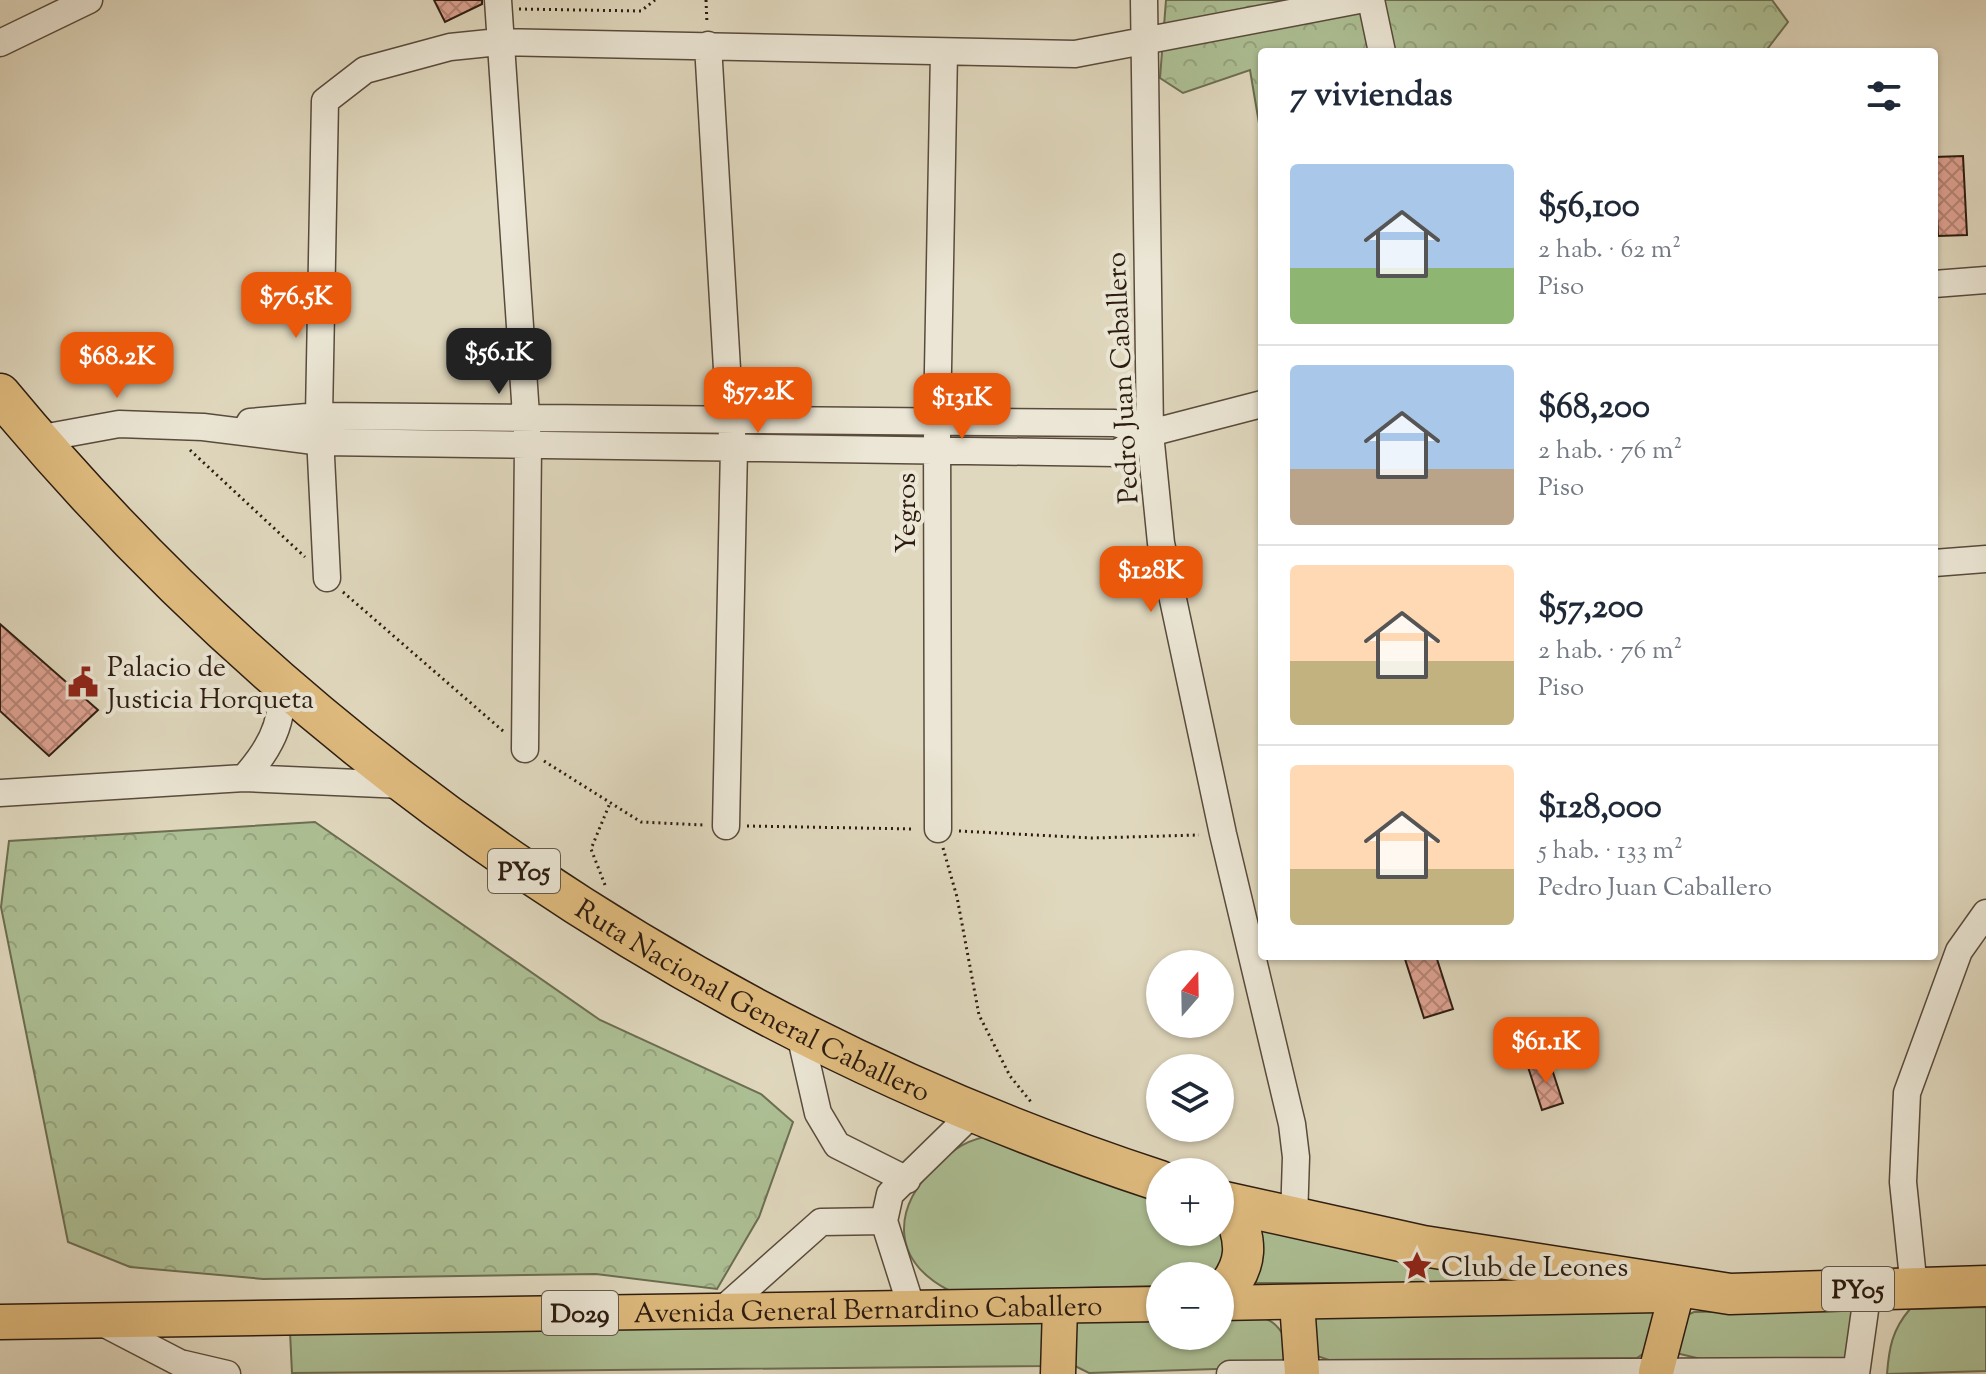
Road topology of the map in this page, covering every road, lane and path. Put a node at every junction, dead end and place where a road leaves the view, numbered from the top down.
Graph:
1 (89, 0) edge
2 (655, 0) edge
3 (1144, 0) edge
4 (1359, 0) edge
5 (1371, 0) edge
6 (498, 4) edge
7 (1143, 41) junction
8 (499, 42) junction
9 (0, 43) edge
10 (708, 45) junction
11 (1381, 48) edge
12 (944, 52) junction
13 (1986, 280) edge
14 (1938, 284) edge
15 (0, 394) edge
16 (1258, 405) edge
17 (319, 416) junction
18 (526, 418) junction
19 (730, 420) junction
20 (937, 422) junction
21 (164, 426) junction
22 (203, 427) junction
23 (1150, 433) junction
24 (37, 439) junction
25 (322, 442) junction
26 (528, 445) junction
27 (734, 448) junction
28 (937, 451) junction
29 (1986, 559) edge
30 (1938, 563) edge
31 (327, 578) junction
32 (265, 669) junction
33 (525, 749) junction
34 (244, 778) junction
35 (404, 785) junction
36 (0, 793) edge
37 (610, 803) junction
38 (726, 826) junction
39 (938, 829) junction
40 (1223, 834) junction
41 (608, 892) dead end
42 (1986, 913) edge
43 (800, 1034) junction
44 (1036, 1108) dead end
45 (973, 1113) junction
46 (1146, 1176) edge
47 (907, 1180) junction
48 (1234, 1204) edge
49 (1234, 1216) edge
50 (1294, 1219) junction
51 (884, 1221) junction
52 (1234, 1280) edge
53 (1986, 1286) edge
54 (1914, 1288) junction
55 (1868, 1289) junction
56 (1730, 1294) junction
57 (1676, 1295) junction
58 (1234, 1303) edge
59 (1297, 1303) junction
60 (1146, 1304) edge
61 (1060, 1307) junction
62 (912, 1309) junction
63 (721, 1311) junction
64 (99, 1321) junction
65 (0, 1322) edge
66 (1656, 1372) junction
67 (1856, 1372) edge
68 (1302, 1373) edge
69 (227, 1374) edge
70 (1058, 1374) edge
71 (1230, 1374) edge

1 - 9 street
2 - 6 path
3 - 7 street, Pedro Juan Caballero
4 - 7 street
5 - 11 street
6 - 8 street
7 - 12 street
7 - 23 street, Pedro Juan Caballero
8 - 10 street
8 - 17 street
8 - 18 street
10 - 12 street
10 - 19 street
12 - 20 street, Yegros
13 - 14 street
15 - 24 highway, Ruta Nacional General Caballero / PY05
16 - 23 street
17 - 18 street
17 - 22 street
17 - 25 street
18 - 19 street
18 - 26 street
19 - 20 street
19 - 27 street
20 - 23 street
20 - 28 street, Yegros
21 - 22 street
21 - 24 street
21 - 31 path
22 - 25 street
23 - 28 street
23 - 40 street, Pedro Juan Caballero
24 - 32 highway, Ruta Nacional General Caballero / PY05
25 - 26 street
25 - 31 street
26 - 27 street
26 - 33 street
27 - 28 street
27 - 38 street
28 - 39 street, Yegros
29 - 30 street
31 - 33 path
32 - 34 street
32 - 35 highway, Ruta Nacional General Caballero / PY05
33 - 37 path
34 - 35 street
34 - 36 street
35 - 43 highway, Ruta Nacional General Caballero / PY05
37 - 38 path
37 - 41 path
38 - 39 path
39 - 40 path
39 - 44 path
40 - 50 street, Pedro Juan Caballero
42 - 54 street
43 - 45 highway, Ruta Nacional General Caballero / PY05
43 - 47 street
45 - 46 highway, Ruta Nacional General Caballero / PY05
45 - 47 street
47 - 51 street
48 - 50 highway, PY05
49 - 52 highway
50 - 56 highway, PY05
51 - 62 street
51 - 63 street
53 - 54 highway, PY05
54 - 55 highway, PY05
55 - 56 highway, PY05
55 - 67 street
56 - 57 main road
57 - 59 main road
57 - 66 main road
58 - 59 main road
59 - 68 main road
60 - 61 main road, Avenida General Bernardino Caballero / D029
61 - 62 main road, Avenida General Bernardino Caballero / D029
61 - 70 main road
62 - 63 main road, Avenida General Bernardino Caballero / D029
63 - 64 main road, Avenida General Bernardino Caballero / D029
64 - 65 main road, Avenida General Bernardino Caballero / D029
64 - 69 street
66 - 67 street
66 - 68 street
68 - 71 street

